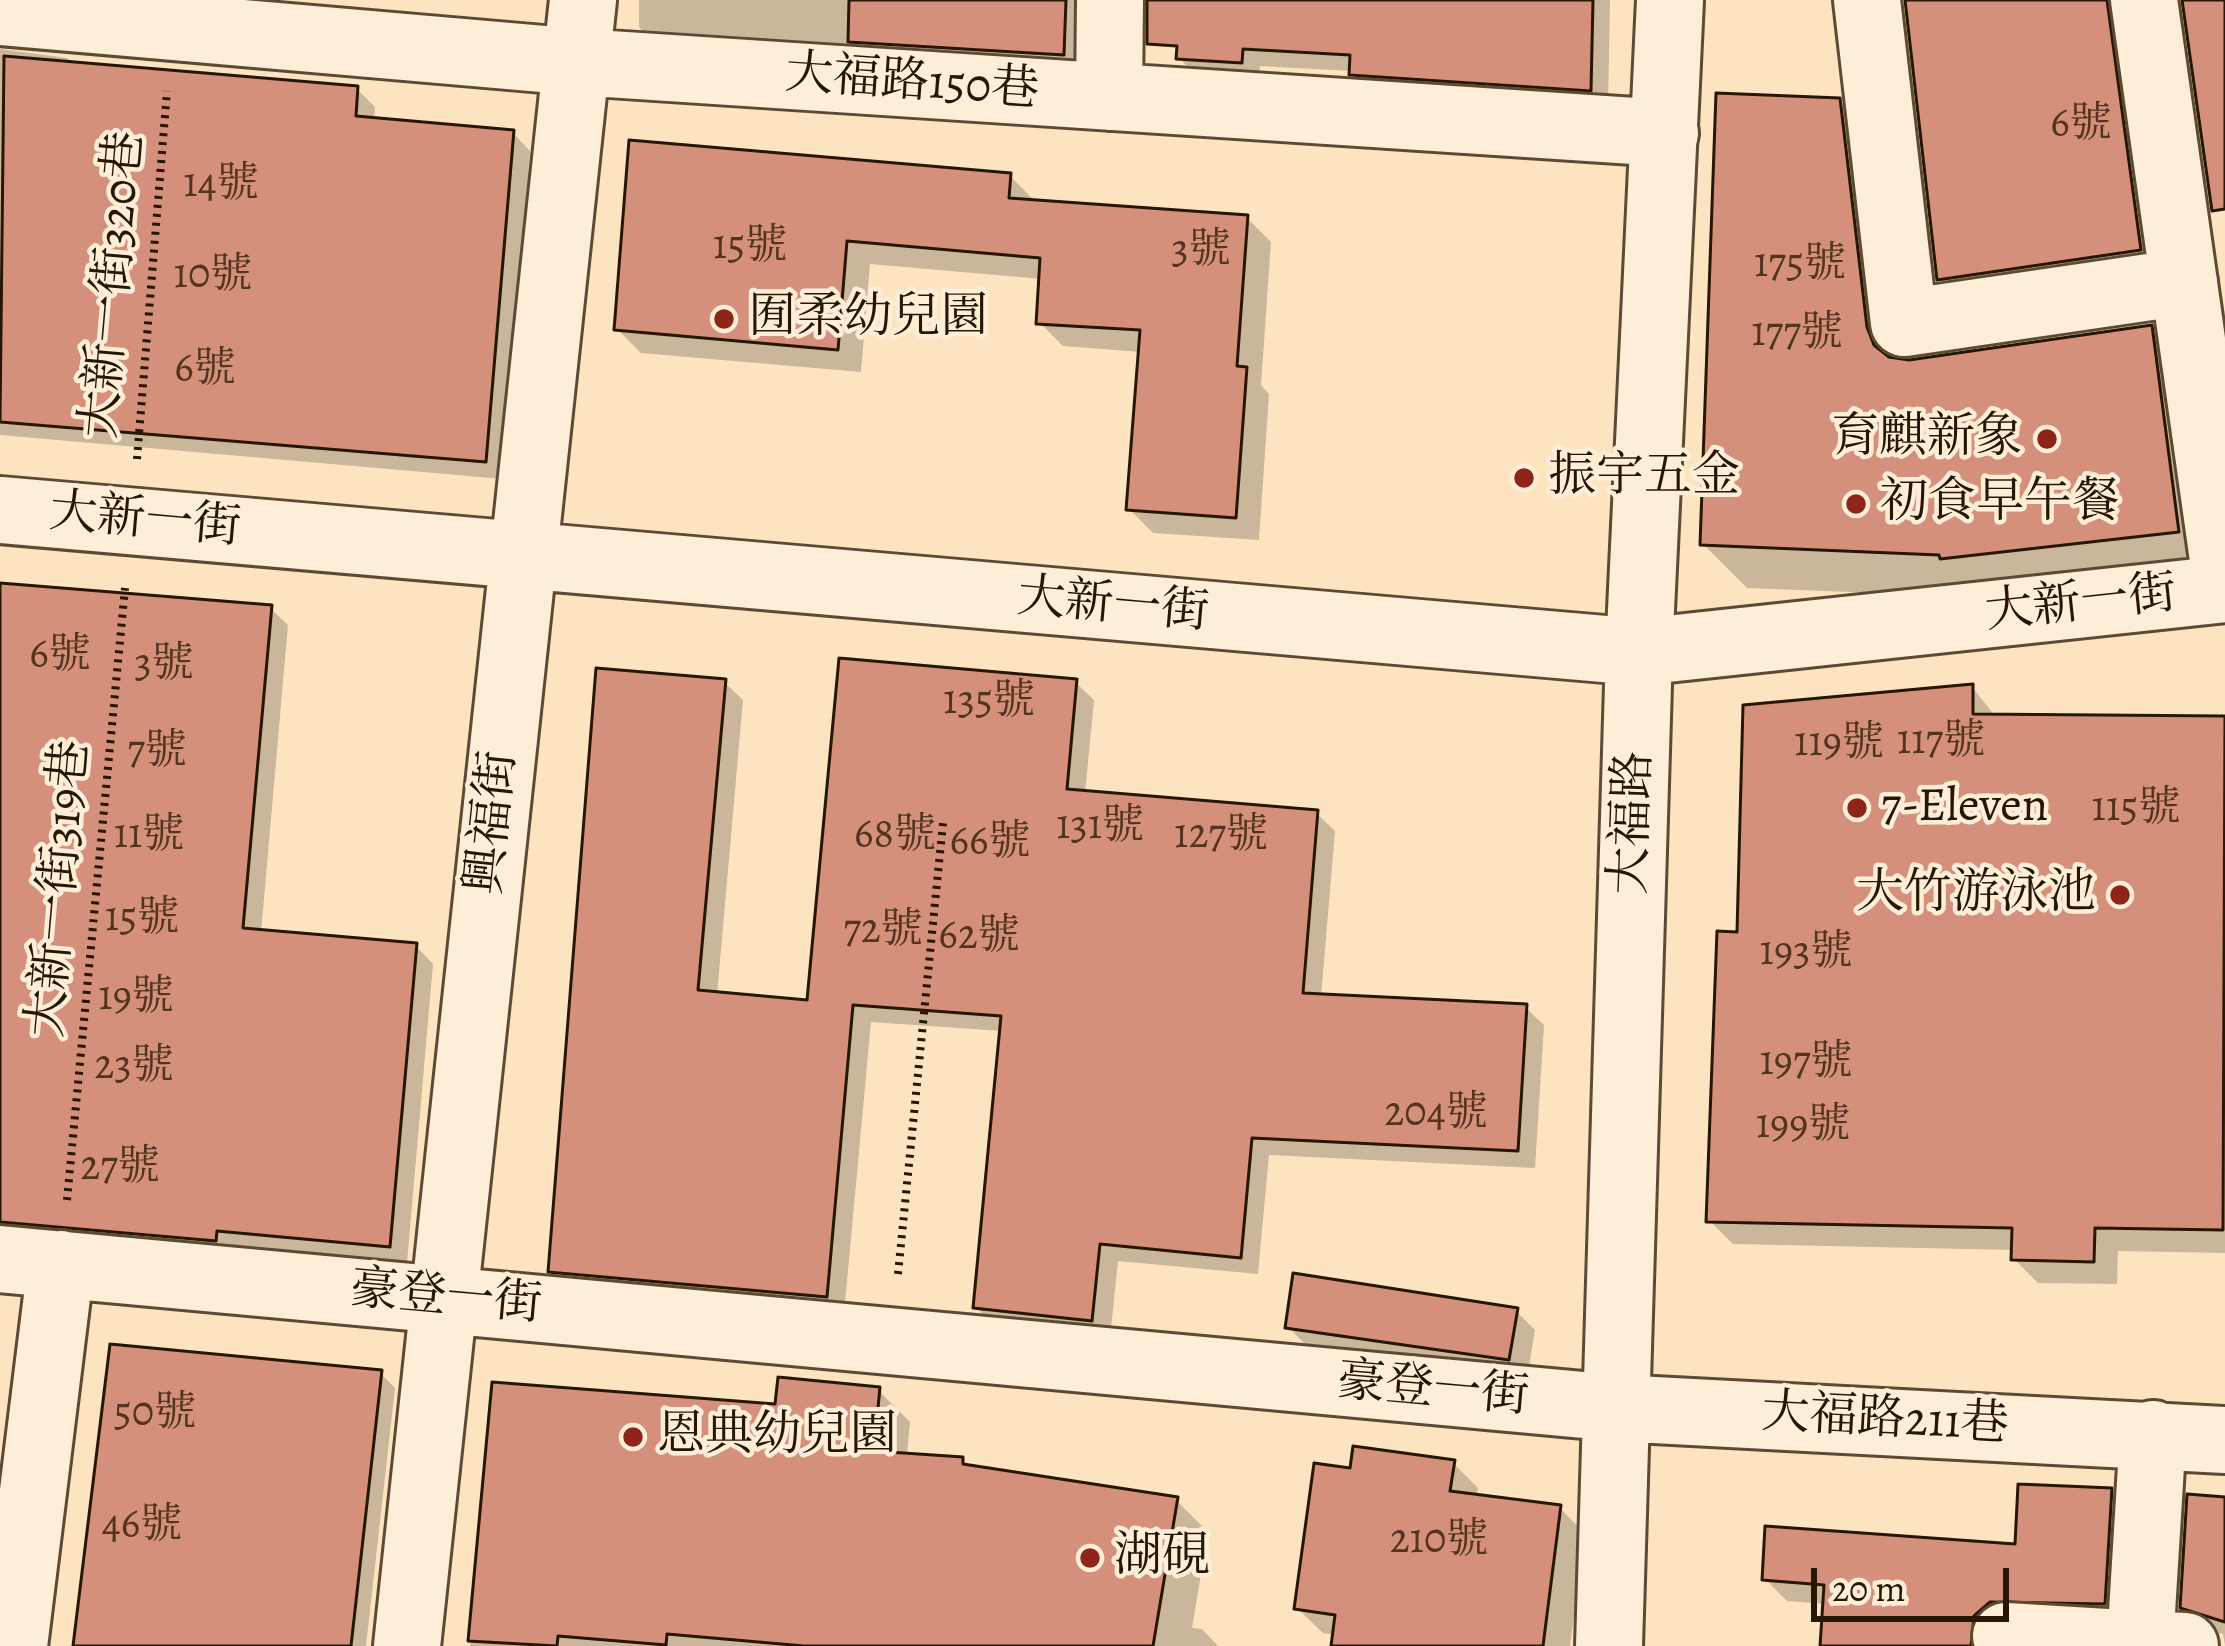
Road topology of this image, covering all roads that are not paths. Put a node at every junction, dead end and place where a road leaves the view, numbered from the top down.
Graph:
1 (1110, 0) edge
2 (1670, 0) edge
3 (1867, 0) edge
4 (2144, 0) edge
5 (0, 12) edge
6 (580, 31) edge
7 (163, 34) edge
8 (1109, 97) junction
9 (1665, 134) junction
10 (2184, 282) junction
11 (0, 510) edge
12 (524, 556) junction
13 (2225, 574) edge
14 (2225, 590) edge
15 (1639, 652) junction
16 (31, 1262) edge
17 (441, 1298) junction
18 (1616, 1408) junction
19 (2153, 1434) junction
20 (2225, 1440) edge
21 (2006, 1636) dead end
22 (2163, 1645) edge
23 (14, 1646) edge
24 (407, 1646) edge
25 (1609, 1646) edge

1 - 8 street
2 - 9 street, 大福路
3 - 10 street
4 - 10 street
5 - 7 street, 大福路150巷
6 - 7 street, 大福路150巷
6 - 8 street, 大福路150巷
6 - 12 street, 興福街
8 - 9 street, 大福路150巷
9 - 15 street, 大福路
10 - 13 street
11 - 12 street, 大新一街
12 - 15 street, 大新一街
12 - 17 street, 興福街
14 - 15 street, 大新一街
15 - 18 street, 大福路
16 - 17 street, 豪登一街
16 - 23 street
17 - 18 street, 豪登一街
17 - 24 street, 興福街
18 - 19 street, 大福路211巷
18 - 25 street, 大福路
19 - 20 street, 大福路211巷
19 - 22 street
21 - 22 street

